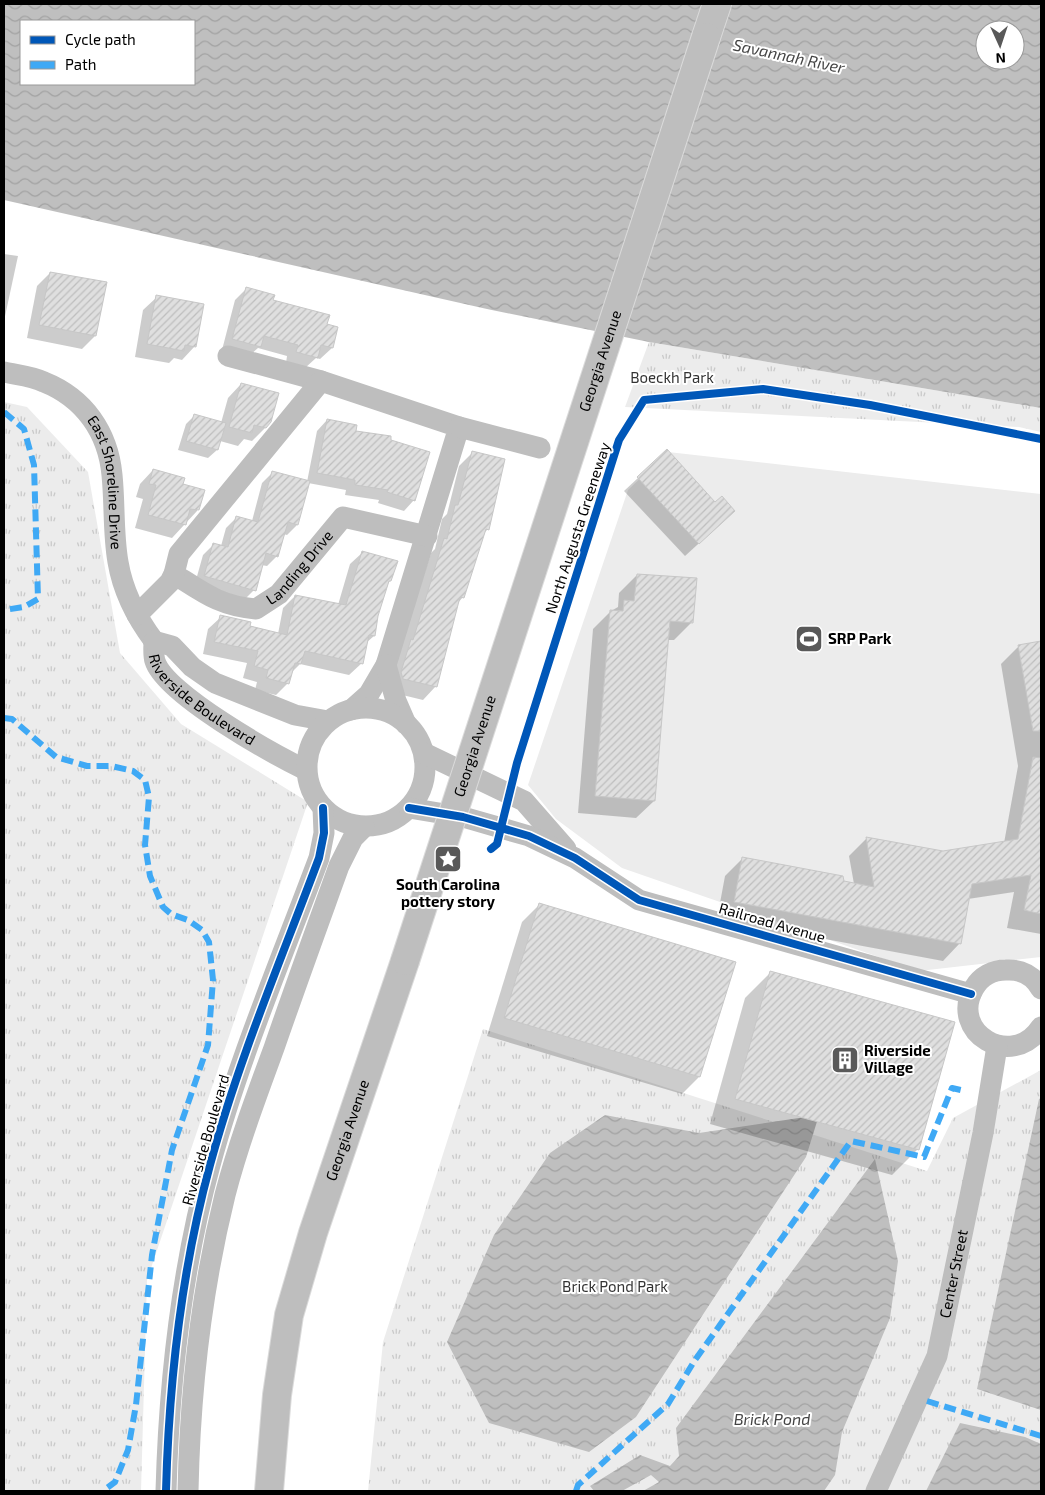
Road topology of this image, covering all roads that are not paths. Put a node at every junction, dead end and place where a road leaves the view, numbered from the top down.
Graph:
1 (717, 4) edge
2 (228, 356) dead end
3 (4, 372) edge
4 (321, 381) junction
5 (459, 427) junction
6 (540, 448) dead end
7 (427, 536) junction
8 (174, 574) junction
9 (136, 615) junction
10 (154, 641) junction
11 (386, 665) junction
12 (351, 710) junction
13 (328, 721) junction
14 (406, 724) junction
15 (424, 753) junction
16 (306, 770) junction
17 (323, 808) junction
18 (410, 808) junction
19 (364, 827) junction
20 (575, 858) junction
21 (1041, 986) edge
22 (971, 994) junction
23 (1041, 1027) edge
24 (997, 1046) junction
25 (166, 1491) edge
26 (188, 1491) edge
27 (269, 1491) edge
28 (876, 1491) edge

1 - 27 main road, Georgia Avenue, bridge
2 - 4 street
3 - 9 street, East Shoreline Drive
4 - 5 street
4 - 8 street
5 - 6 street
5 - 7 street
7 - 8 street, Landing Drive
7 - 11 street
8 - 9 street
9 - 10 street, East Shoreline Drive
10 - 13 street, Riverside Boulevard
10 - 16 street, Riverside Boulevard
11 - 12 street
11 - 14 street
12 - 13 street
12 - 14 street
13 - 16 street
14 - 15 street
15 - 18 street
15 - 20 street, Railroad Avenue
16 - 17 street
17 - 19 street
17 - 25 street, Riverside Boulevard
18 - 19 street
18 - 20 street, Railroad Avenue
19 - 26 street
20 - 22 street, Railroad Avenue
21 - 22 street
22 - 24 street
23 - 24 street
24 - 28 street, Center Street

